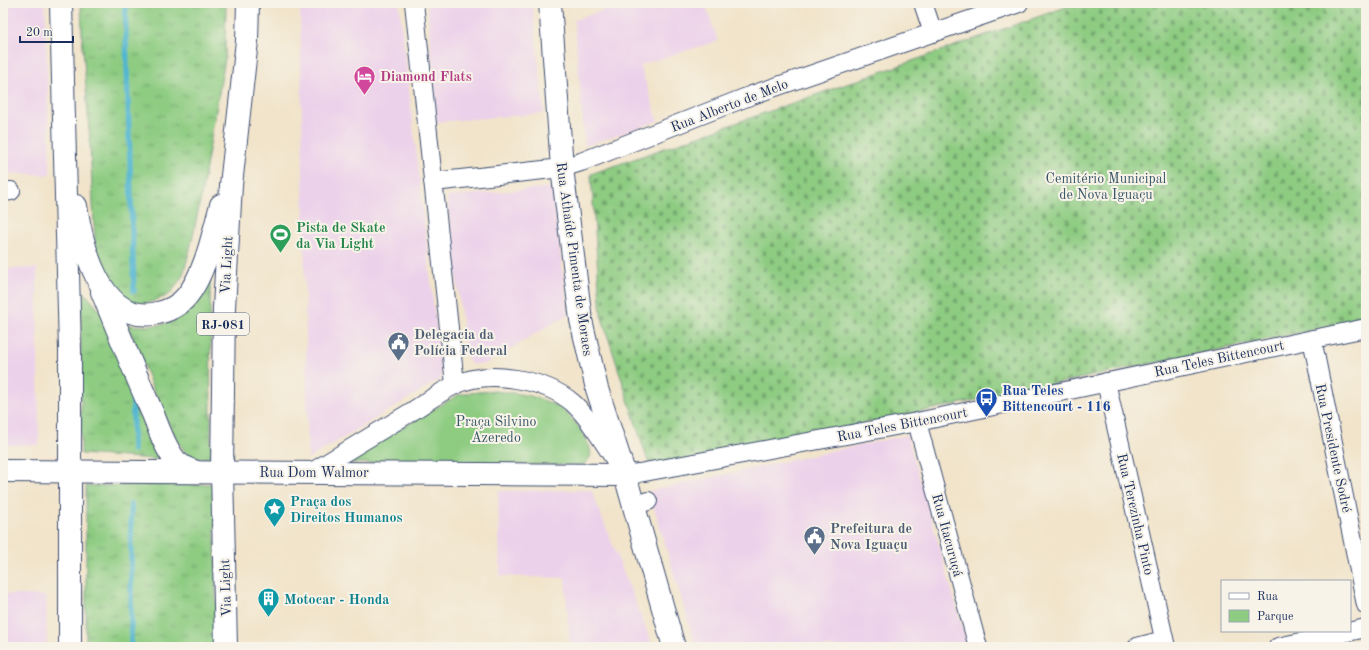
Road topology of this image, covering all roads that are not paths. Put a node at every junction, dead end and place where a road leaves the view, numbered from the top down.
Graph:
1 (61, 3) edge
2 (248, 3) edge
3 (414, 3) edge
4 (550, 3) edge
5 (922, 3) edge
6 (1020, 3) edge
7 (933, 33) junction
8 (64, 118) junction
9 (234, 161) junction
10 (562, 168) junction
11 (433, 182) junction
12 (96, 276) junction
13 (1366, 328) edge
14 (1312, 339) junction
15 (1106, 382) junction
16 (455, 384) junction
17 (918, 422) junction
18 (70, 470) junction
19 (3, 471) edge
20 (194, 471) junction
21 (222, 472) junction
22 (312, 472) junction
23 (638, 489) junction
24 (1366, 605) edge
25 (1366, 628) edge
26 (1351, 631) edge
27 (1347, 632) edge
28 (1165, 644) edge
29 (70, 647) edge
30 (226, 647) edge
31 (674, 647) edge
32 (978, 647) edge
33 (1137, 647) edge
34 (1278, 647) edge

1 - 8 main road
2 - 9 main road, Via Light / RJ-081
3 - 11 street
4 - 10 main road, Rua Athaíde Pimenta de Moraes
5 - 7 street
6 - 7 street, Rua Alberto de Melo
7 - 10 street, Rua Alberto de Melo
8 - 12 main road
8 - 18 main road
9 - 12 main road
9 - 21 main road, Via Light / RJ-081
10 - 11 street, Rua Alberto de Melo
10 - 23 main road, Rua Athaíde Pimenta de Moraes
11 - 16 street
12 - 20 main road
13 - 14 street, Rua Teles Bittencourt
14 - 15 street, Rua Teles Bittencourt
14 - 24 street, Rua Presidente Sodré
15 - 17 street, Rua Teles Bittencourt
15 - 28 street, Rua Terezinha Pinto
16 - 22 street
16 - 23 street
17 - 23 street, Rua Teles Bittencourt
17 - 32 street, Rua Itacuruçá
18 - 19 main road, Rua Dom Walmor
18 - 20 main road, Rua Dom Walmor
18 - 29 main road
20 - 21 main road, Rua Dom Walmor
21 - 22 main road, Rua Dom Walmor
21 - 30 main road, Via Light / RJ-081
22 - 23 main road, Rua Dom Walmor
23 - 31 main road, Rua Athaíde Pimenta de Moraes
25 - 26 street
27 - 34 street
28 - 33 street

